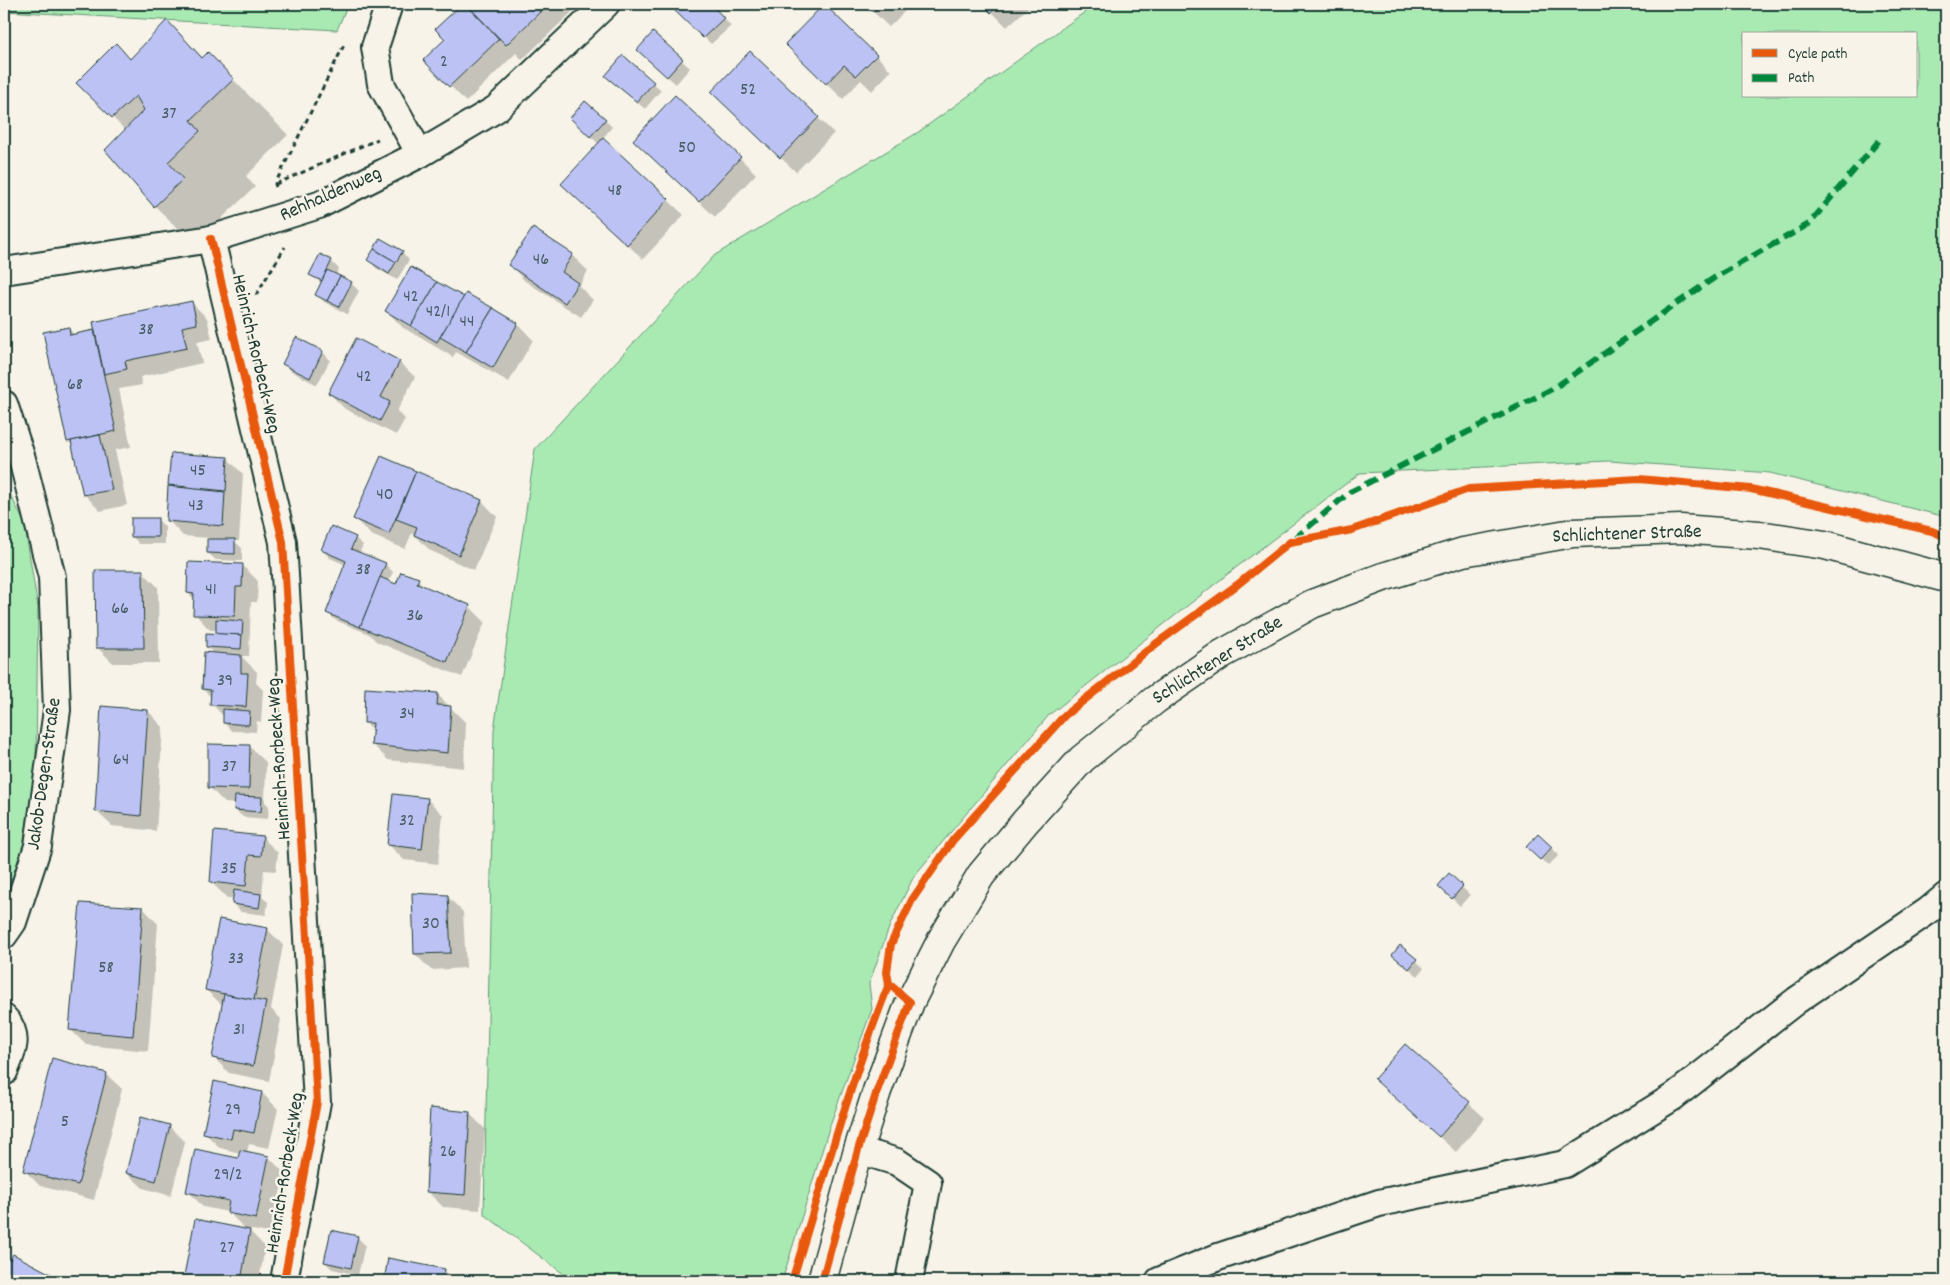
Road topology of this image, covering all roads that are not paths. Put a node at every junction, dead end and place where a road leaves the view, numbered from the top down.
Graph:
1 (388, 4) edge
2 (606, 4) edge
3 (420, 154) junction
4 (211, 239) junction
5 (4, 271) edge
6 (4, 404) edge
7 (1946, 578) edge
8 (1946, 896) edge
9 (4, 935) edge
10 (4, 1018) edge
11 (4, 1072) edge
12 (858, 1150) junction
13 (284, 1281) edge
14 (822, 1281) edge
15 (909, 1281) edge
16 (1159, 1281) edge

1 - 3 street
2 - 3 street, Rehhaldenweg
3 - 4 street, Rehhaldenweg
4 - 5 street, Rehhaldenweg
4 - 13 street, Heinrich-Rorbeck-Weg
6 - 9 street, Jakob-Degen-Straße
7 - 12 main road, Schlichtener Straße
8 - 16 street
10 - 11 street
12 - 14 main road, Schlichtener Straße
12 - 15 street

